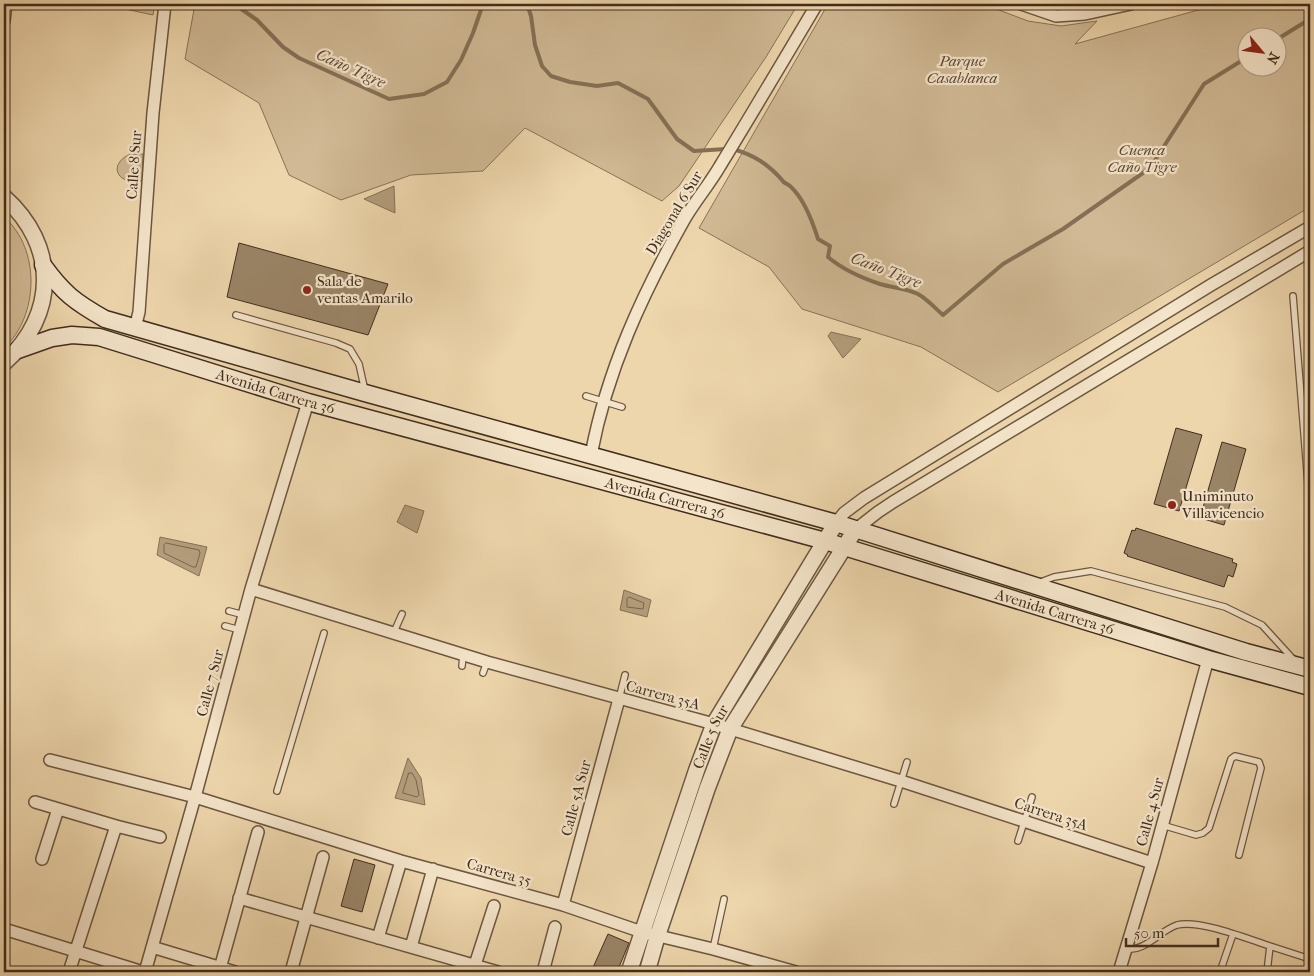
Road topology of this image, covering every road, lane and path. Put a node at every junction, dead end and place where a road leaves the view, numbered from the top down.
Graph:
1 (6, 4) edge
2 (817, 4) edge
3 (1021, 4) edge
4 (1131, 4) edge
5 (165, 7) edge
6 (4, 21) edge
7 (4, 197) edge
8 (1310, 227) edge
9 (1310, 251) edge
10 (43, 265) junction
11 (1293, 296) dead end
12 (236, 315) dead end
13 (135, 328) junction
14 (18, 350) junction
15 (4, 363) edge
16 (365, 393) junction
17 (586, 396) dead end
18 (308, 402) junction
19 (604, 402) junction
20 (622, 407) dead end
21 (1308, 445) edge
22 (591, 455) junction
23 (1310, 511) edge
24 (836, 523) junction
25 (855, 530) junction
26 (825, 541) junction
27 (845, 547) junction
28 (1032, 585) junction
29 (251, 589) junction
30 (229, 611) dead end
31 (402, 614) dead end
32 (244, 615) junction
33 (225, 626) dead end
34 (240, 630) junction
35 (394, 632) junction
36 (324, 633) dead end
37 (1208, 659) junction
38 (1305, 668) edge
39 (625, 675) dead end
40 (1310, 687) edge
41 (619, 699) junction
42 (714, 724) junction
43 (730, 729) junction
44 (50, 760) dead end
45 (907, 762) dead end
46 (901, 781) junction
47 (277, 791) dead end
48 (195, 797) junction
49 (1032, 797) dead end
50 (35, 802) dead end
51 (894, 804) dead end
52 (58, 809) junction
53 (1024, 821) junction
54 (1162, 825) junction
55 (116, 826) junction
56 (258, 832) dead end
57 (160, 837) dead end
58 (1018, 841) dead end
59 (1239, 855) dead end
60 (323, 857) dead end
61 (42, 859) dead end
62 (401, 861) junction
63 (1152, 863) junction
64 (433, 869) junction
65 (239, 898) junction
66 (724, 899) dead end
67 (562, 905) junction
68 (494, 906) dead end
69 (306, 916) junction
70 (555, 927) dead end
71 (4, 929) edge
72 (642, 932) junction
73 (1233, 934) junction
74 (657, 937) junction
75 (378, 938) junction
76 (1270, 946) junction
77 (152, 947) junction
78 (412, 947) junction
79 (713, 949) junction
80 (1126, 949) junction
81 (76, 951) junction
82 (474, 969) edge
83 (220, 970) edge
84 (69, 972) edge
85 (144, 972) edge
86 (235, 972) edge
87 (291, 972) edge
88 (498, 972) edge
89 (543, 972) edge
90 (629, 972) edge
91 (647, 972) edge
92 (792, 972) edge
93 (1119, 972) edge
94 (1220, 972) edge
95 (1267, 972) edge
96 (1307, 972) edge

1 - 6 street
2 - 19 street, Diagonal 6 Sur
3 - 4 street
5 - 13 street, Calle 8 Sur
7 - 10 street
8 - 24 street
9 - 25 street
10 - 13 main road, Avenida Carrera 36
10 - 14 street
11 - 21 lane
12 - 16 lane
13 - 16 main road, Avenida Carrera 36
14 - 15 street
14 - 18 main road, Avenida Carrera 36
16 - 22 main road, Avenida Carrera 36
17 - 19 lane
18 - 26 main road, Avenida Carrera 36
18 - 29 street, Calle 7 Sur
19 - 20 lane
19 - 22 street, Diagonal 6 Sur
21 - 23 lane
22 - 24 main road, Avenida Carrera 36
24 - 25 main road, Avenida Carrera 36
24 - 26 street, Calle 5 Sur
25 - 27 street, Calle 5 Sur
25 - 28 main road, Avenida Carrera 36
26 - 27 main road, Avenida Carrera 36
26 - 42 street, Calle 5 Sur
27 - 37 main road, Avenida Carrera 36
27 - 43 street, Calle 5 Sur
28 - 38 main road, Avenida Carrera 36
28 - 38 lane
29 - 32 street, Calle 7 Sur
29 - 35 street, Carrera 35A
30 - 32 lane
31 - 35 lane
32 - 34 street, Calle 7 Sur
33 - 34 lane
34 - 48 street, Calle 7 Sur
35 - 41 street, Carrera 35A
36 - 47 lane
37 - 40 main road, Avenida Carrera 36
37 - 54 street, Calle 4 Sur
39 - 41 lane
41 - 42 street, Carrera 35A
41 - 67 street, Calle 5A Sur
42 - 43 street, Carrera 35A
42 - 72 street, Calle 5 Sur
43 - 46 street, Carrera 35A
43 - 74 street, Calle 5 Sur
44 - 48 street, Carrera 35
45 - 46 lane
46 - 51 lane
46 - 53 street, Carrera 35A
48 - 62 street, Carrera 35
48 - 77 street, Calle 7 Sur
49 - 53 lane
50 - 52 street
52 - 55 street
52 - 61 street
53 - 58 lane
53 - 63 street, Carrera 35A
54 - 59 lane
54 - 63 street, Calle 4 Sur
55 - 57 street
55 - 81 street
56 - 65 street
60 - 69 street
62 - 64 street, Carrera 35
62 - 75 street
63 - 80 street, Calle 4 Sur
64 - 67 street, Carrera 35
64 - 78 street
65 - 69 street
65 - 83 street
66 - 79 lane
67 - 72 street, Carrera 35
68 - 82 street
69 - 75 street
69 - 87 street
70 - 89 street
71 - 81 street
72 - 74 street, Carrera 35
72 - 90 street, Calle 5 Sur
73 - 76 lane
73 - 80 lane
73 - 94 lane
74 - 79 street, Carrera 35
74 - 91 street, Calle 5 Sur
75 - 78 street
76 - 95 lane
76 - 96 lane
77 - 83 street
77 - 85 street, Calle 7 Sur
78 - 82 street
79 - 92 street, Carrera 35
80 - 93 street, Calle 4 Sur
81 - 84 street
81 - 85 street
82 - 88 street
83 - 86 street

